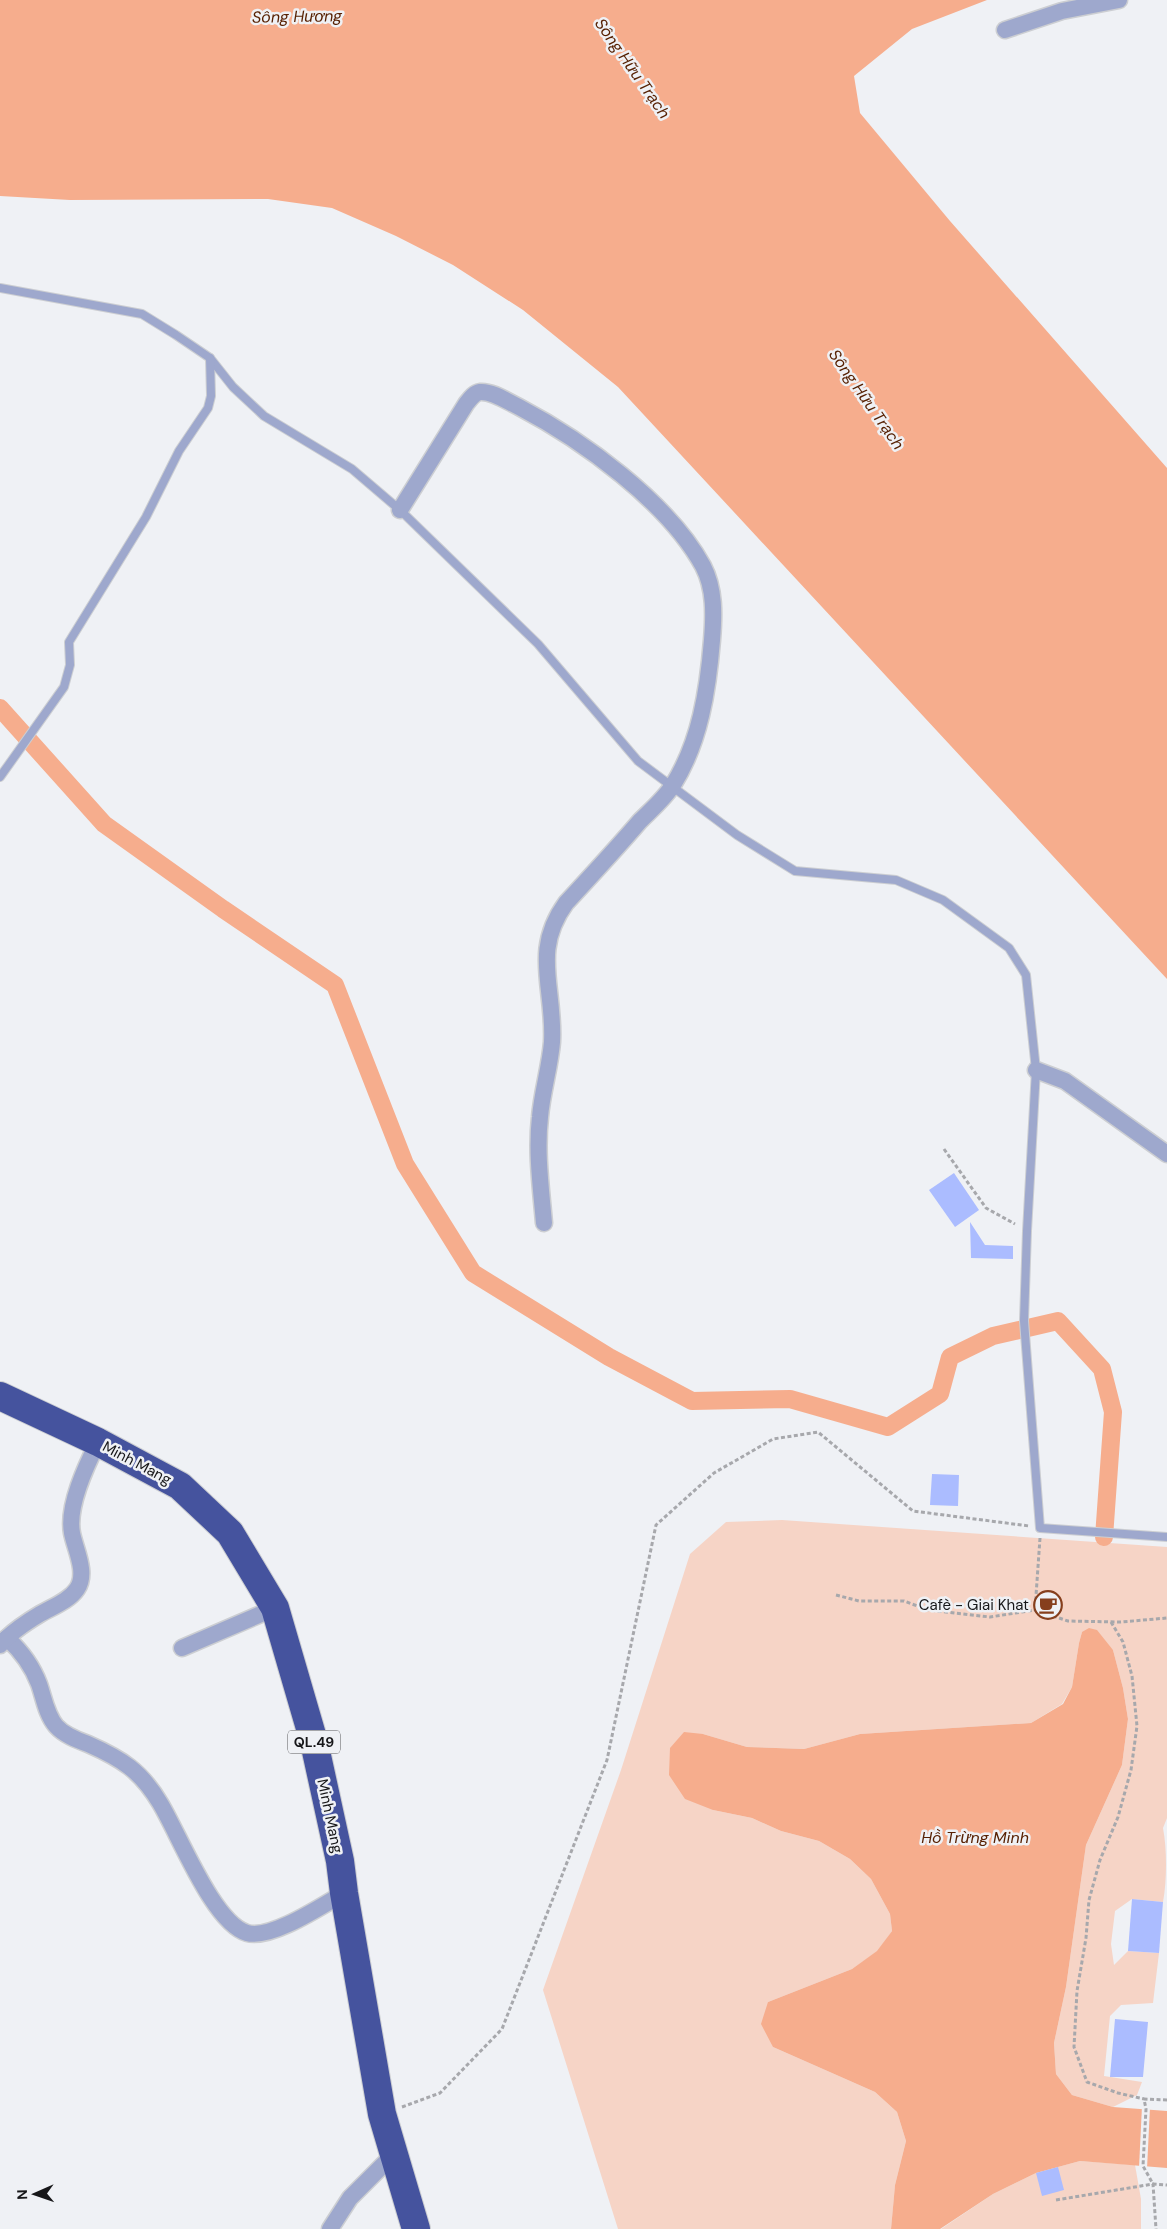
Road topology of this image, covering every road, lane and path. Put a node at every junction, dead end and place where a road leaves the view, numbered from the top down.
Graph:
1 (1119, 0) edge
2 (1005, 30) dead end
3 (0, 288) edge
4 (210, 358) junction
5 (400, 510) junction
6 (0, 777) edge
7 (672, 786) junction
8 (1036, 1070) junction
9 (944, 1149) dead end
10 (1167, 1154) edge
11 (544, 1223) dead end
12 (1027, 1231) junction
13 (0, 1396) edge
14 (98, 1442) junction
15 (1040, 1528) junction
16 (1167, 1536) edge
17 (836, 1595) dead end
18 (275, 1608) junction
19 (1035, 1610) junction
20 (1167, 1618) edge
21 (1110, 1622) junction
22 (3, 1641) edge
23 (182, 1648) dead end
24 (344, 1893) junction
25 (1144, 2099) junction
26 (1167, 2100) edge
27 (382, 2114) junction
28 (394, 2154) junction
29 (1153, 2184) junction
30 (1167, 2185) edge
31 (1056, 2200) dead end
32 (330, 2229) edge
33 (416, 2229) edge
34 (1156, 2229) edge

1 - 2 street
3 - 4 lane
4 - 5 lane
4 - 6 lane
5 - 7 lane
5 - 7 street
7 - 8 lane
7 - 11 street
8 - 10 street
8 - 12 lane
9 - 12 path
12 - 15 lane
13 - 14 highway, Minh Mang / QL.49
14 - 18 highway, Minh Mang / QL.49
14 - 22 street
15 - 16 lane
15 - 19 path
15 - 27 path
17 - 19 path
18 - 23 street
18 - 24 highway, Minh Mang / QL.49
19 - 21 path
20 - 21 path
21 - 25 path
22 - 24 street
24 - 27 highway, Minh Mang / QL.49
25 - 26 path
25 - 29 path
27 - 28 highway, Minh Mang / QL.49
28 - 32 street
28 - 33 highway, Minh Mang / QL.49
29 - 30 path
29 - 31 path
29 - 34 path

